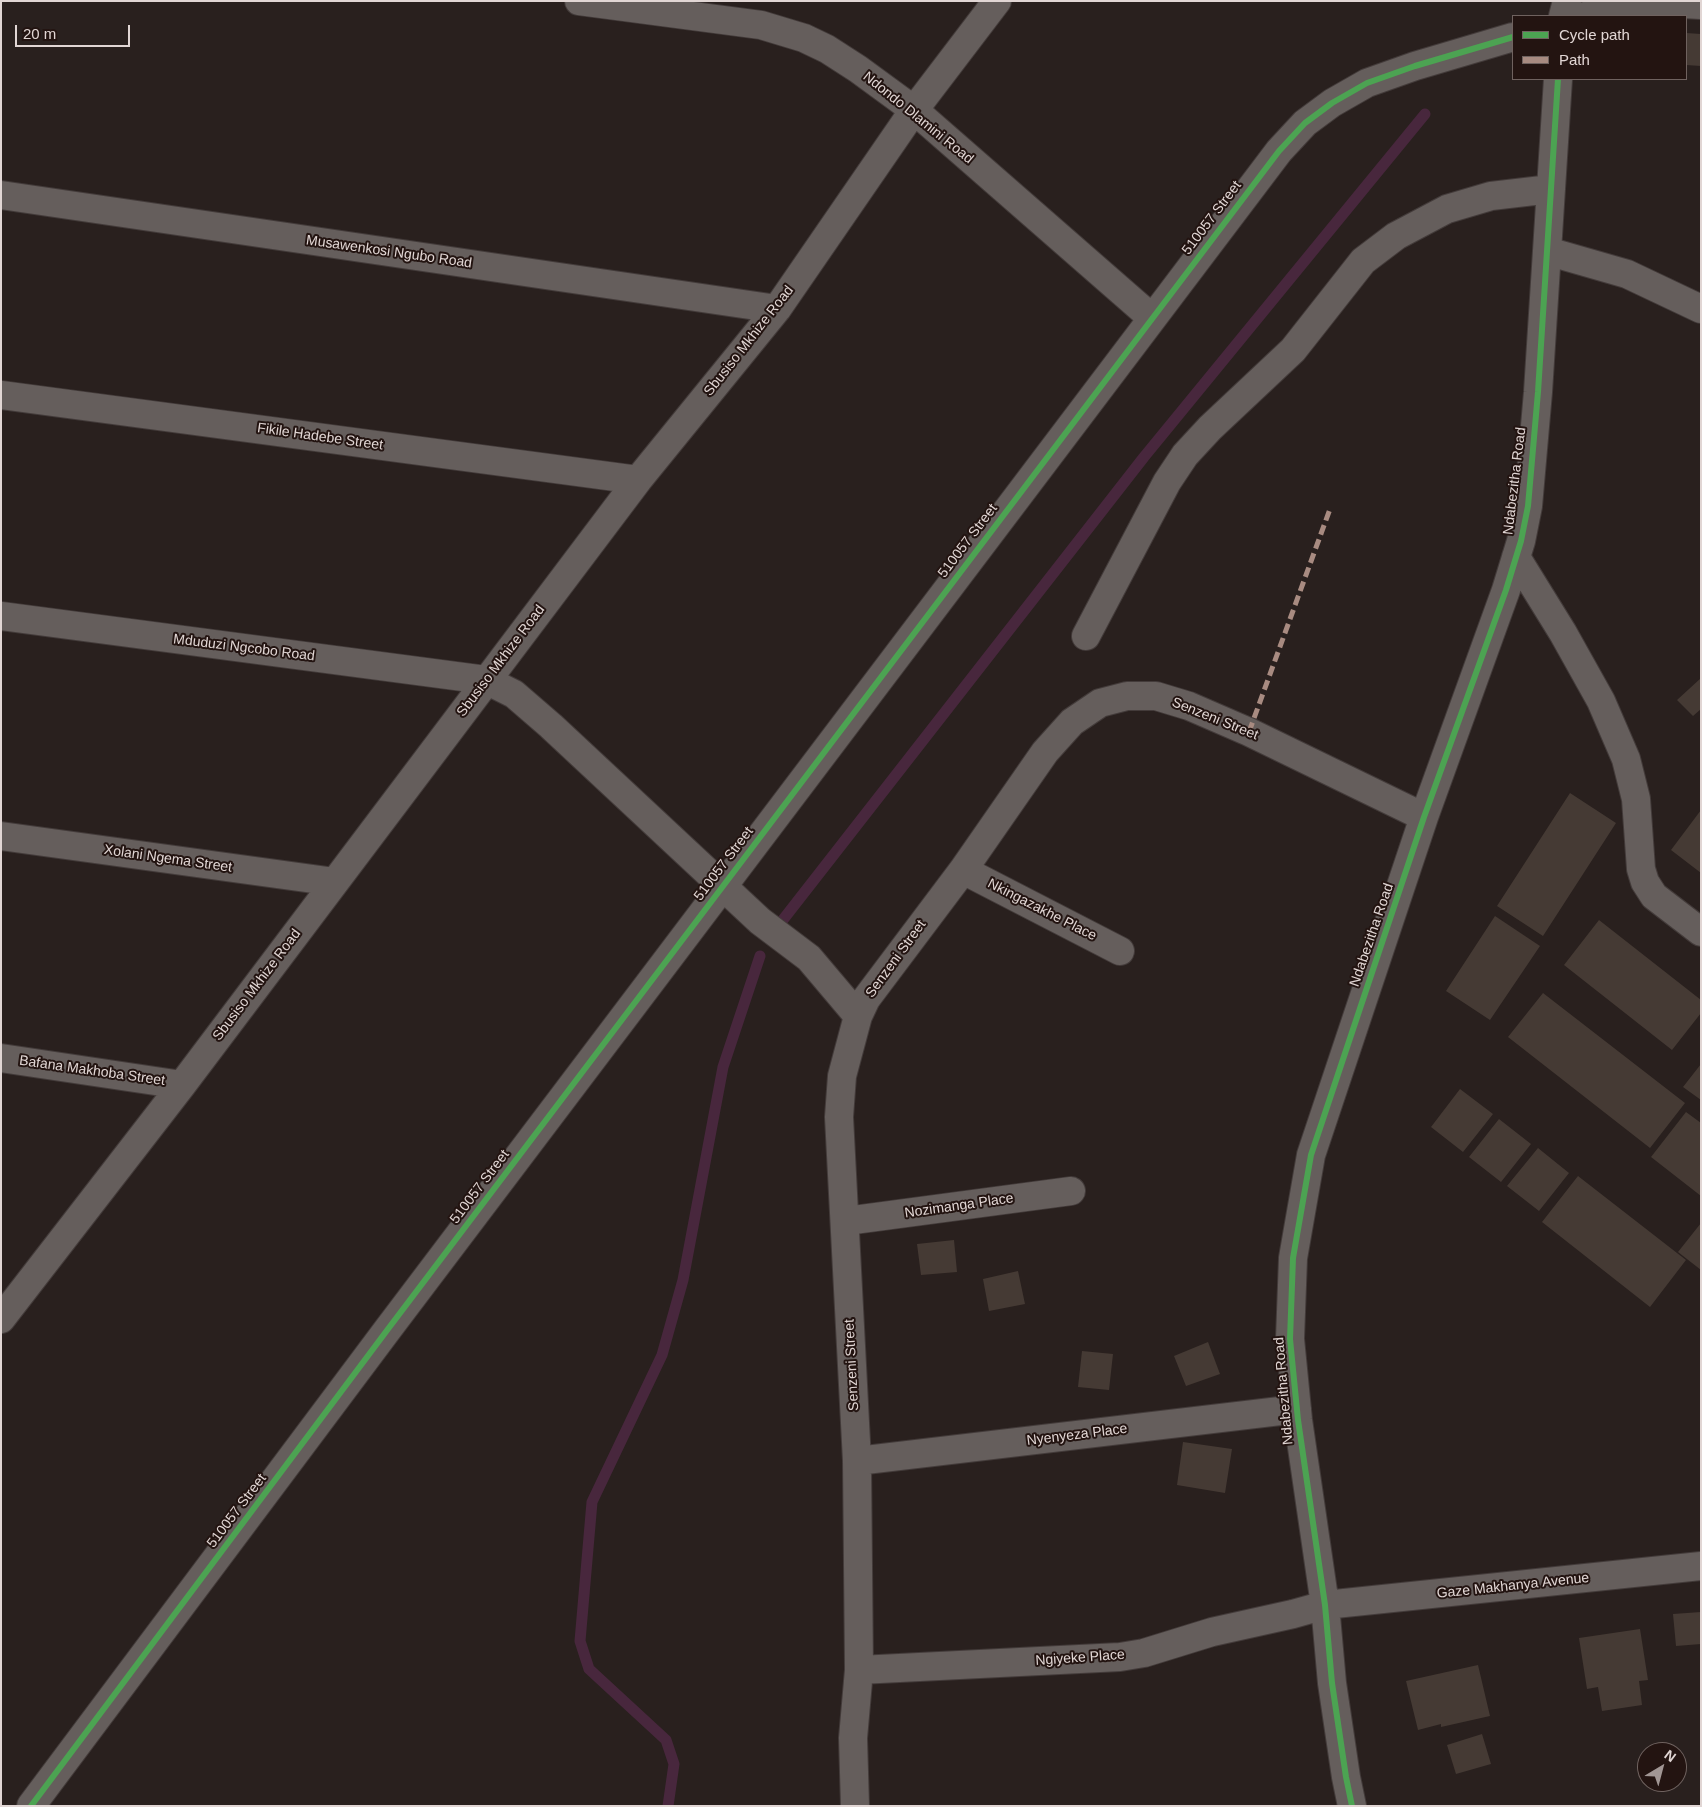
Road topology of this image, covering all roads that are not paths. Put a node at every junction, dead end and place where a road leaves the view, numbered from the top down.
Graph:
1 (579, 1) edge
2 (997, 1) edge
3 (1567, 1) edge
4 (1701, 5) edge
5 (731, 11) edge
6 (1563, 15) edge
7 (1588, 15) edge
8 (1512, 37) edge
9 (1558, 80) edge
10 (914, 110) junction
11 (1551, 189) junction
12 (1, 195) edge
13 (1547, 251) junction
14 (777, 309) junction
15 (1701, 309) edge
16 (1152, 318) junction
17 (1, 395) edge
18 (638, 480) junction
19 (1516, 557) junction
20 (1, 616) edge
21 (1086, 636) dead end
22 (486, 680) junction
23 (1424, 818) junction
24 (1, 836) edge
25 (963, 870) junction
26 (335, 882) junction
27 (724, 885) junction
28 (1701, 932) edge
29 (1120, 951) dead end
30 (858, 1016) junction
31 (1, 1058) edge
32 (182, 1084) junction
33 (1071, 1191) dead end
34 (846, 1221) junction
35 (13, 1286) edge
36 (1, 1319) edge
37 (1297, 1409) junction
38 (858, 1461) junction
39 (1701, 1566) edge
40 (1325, 1605) junction
41 (859, 1670) junction
42 (31, 1806) edge
43 (855, 1806) edge
44 (1352, 1806) edge

1 - 5 street, Ndondo Dlamini Road
2 - 10 street, Sbusiso Mkhize Road
3 - 6 street
4 - 7 street
5 - 10 street, Ndondo Dlamini Road
8 - 16 street, 510057 Street
9 - 11 street, Ndabezitha Road
10 - 14 street, Sbusiso Mkhize Road
10 - 16 street, Ndondo Dlamini Road
11 - 13 street, Ndabezitha Road
11 - 21 street
12 - 14 street, Musawenkosi Ngubo Road
13 - 15 street
13 - 19 street, Ndabezitha Road
14 - 18 street, Sbusiso Mkhize Road
16 - 27 street, 510057 Street
17 - 18 street, Fikile Hadebe Street
18 - 22 street, Sbusiso Mkhize Road
19 - 23 street, Ndabezitha Road
19 - 28 street
20 - 22 street, Mduduzi Ngcobo Road
22 - 26 street, Sbusiso Mkhize Road
22 - 27 street, Mduduzi Ngcobo Road
23 - 25 street, Senzeni Street
23 - 37 street, Ndabezitha Road
24 - 26 street, Xolani Ngema Street
25 - 29 street, Nkingazakhe Place
25 - 30 street, Senzeni Street
26 - 32 street, Sbusiso Mkhize Road
27 - 30 street, Mduduzi Ngcobo Road
27 - 42 street, 510057 Street
30 - 34 street, Senzeni Street
31 - 32 street, Bafana Makhoba Street
32 - 35 street, Sbusiso Mkhize Road
33 - 34 street, Nozimanga Place
34 - 38 street, Senzeni Street
35 - 36 street, Sbusiso Mkhize Road
37 - 38 street, Nyenyeza Place
37 - 40 street, Ndabezitha Road
38 - 41 street, Senzeni Street
39 - 40 street, Gaze Makhanya Avenue
40 - 41 street, Ngiyeke Place
40 - 44 street, Ndabezitha Road
41 - 43 street, Senzeni Street

